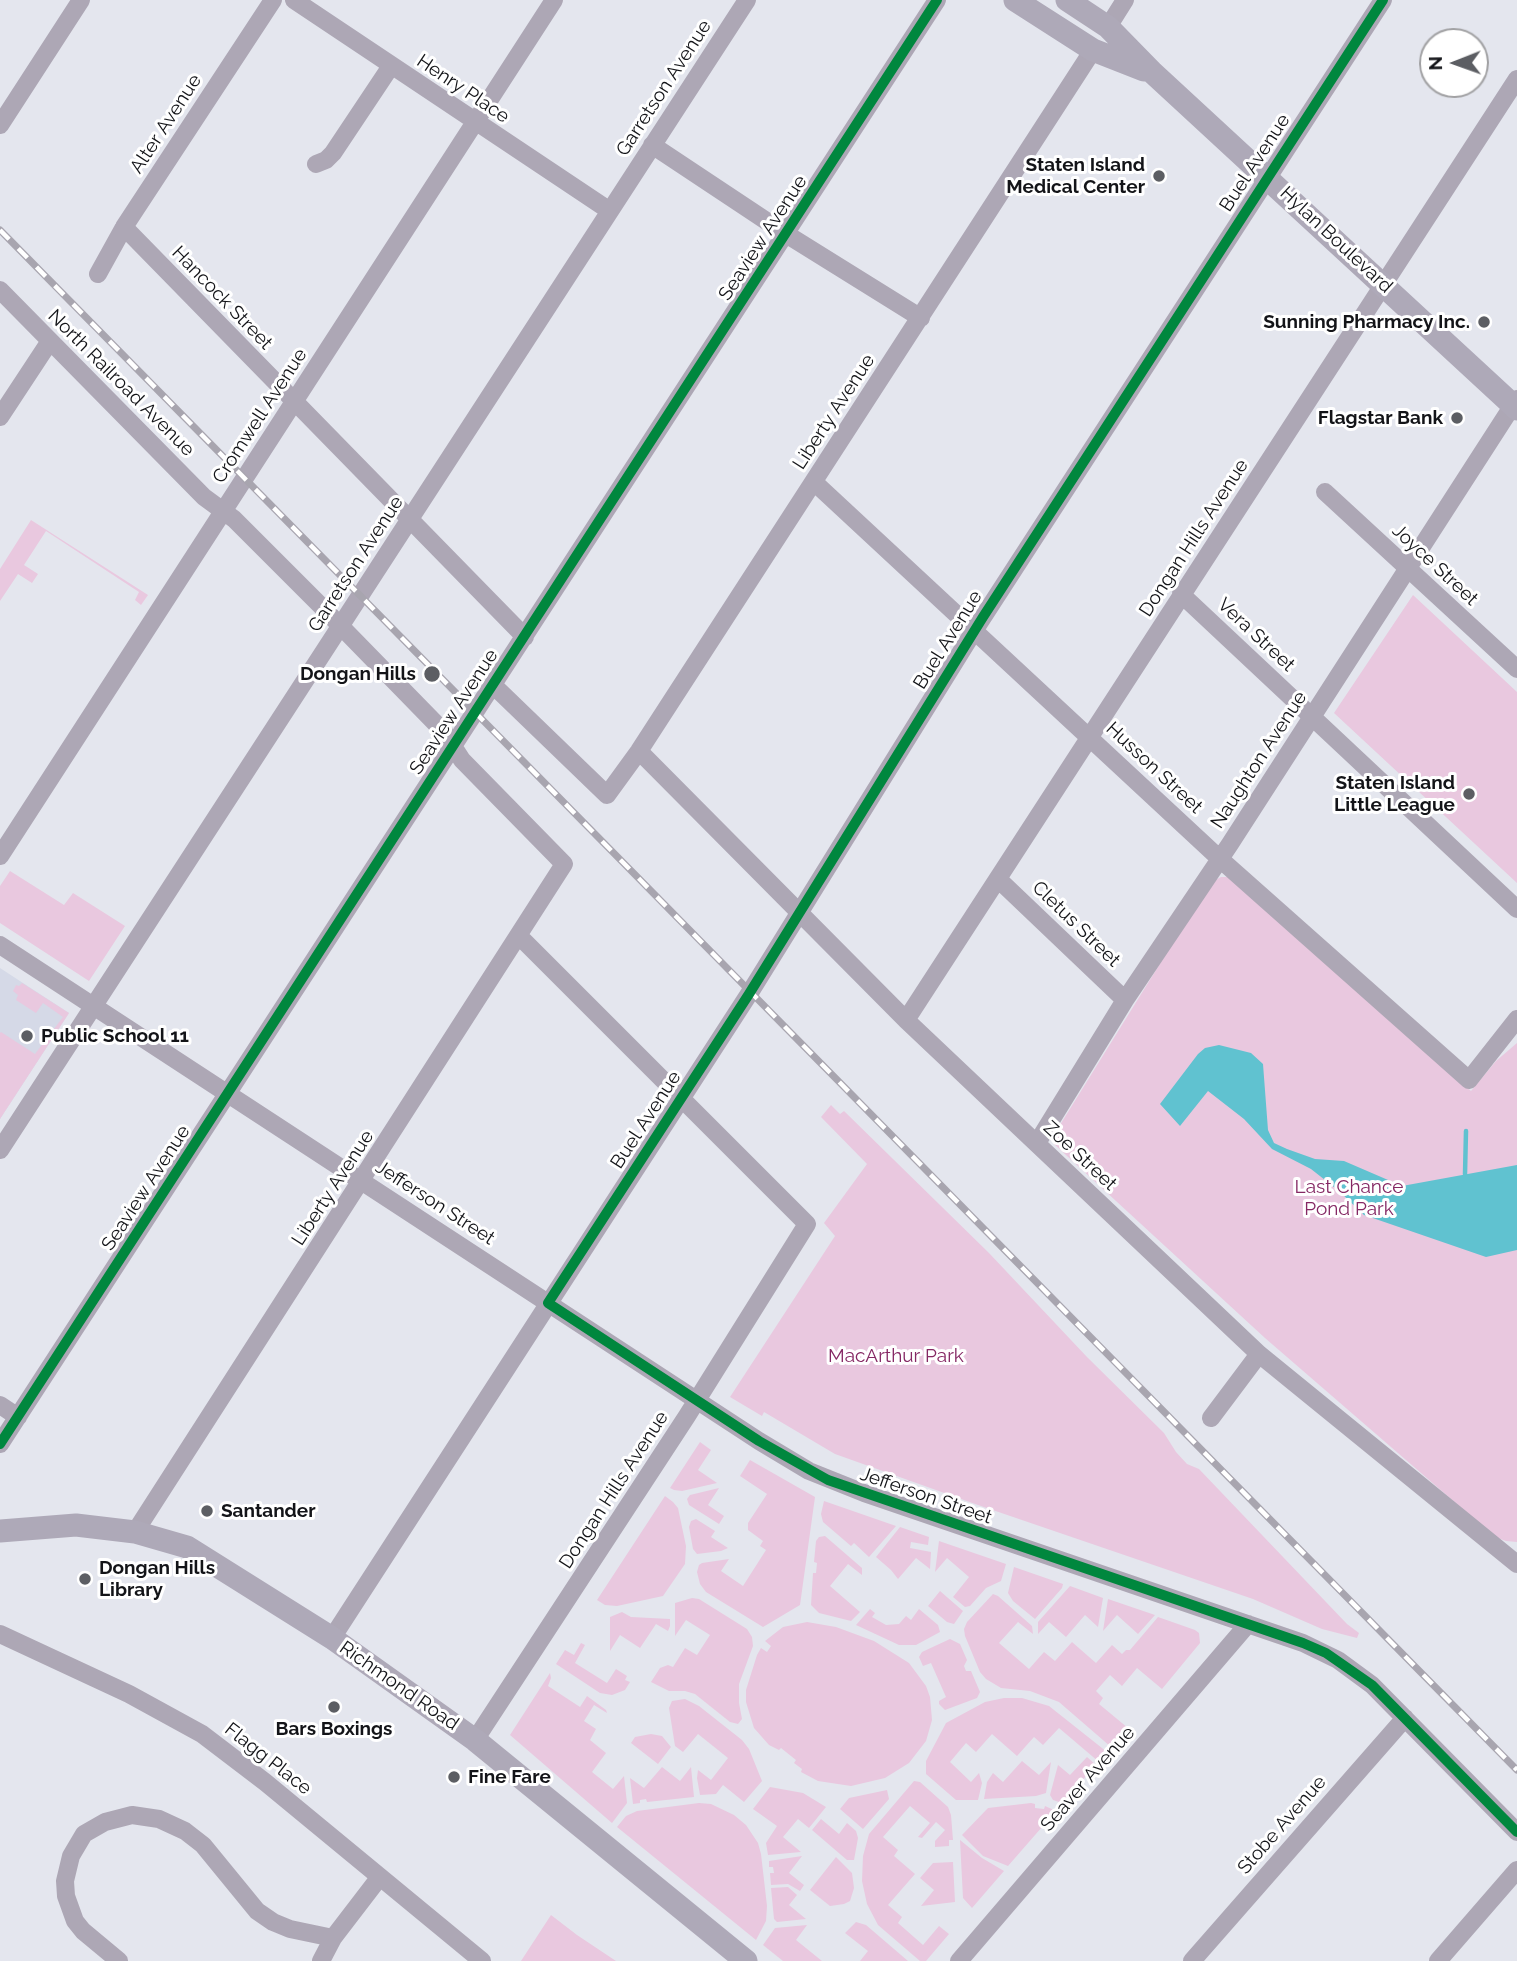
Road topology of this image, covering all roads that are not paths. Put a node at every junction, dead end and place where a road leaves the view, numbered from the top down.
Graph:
1 (81, 0) edge
2 (273, 0) edge
3 (294, 0) edge
4 (554, 0) edge
5 (747, 0) edge
6 (937, 0) edge
7 (1015, 0) edge
8 (1067, 0) edge
9 (1125, 0) edge
10 (1383, 0) edge
11 (1108, 27) junction
12 (1093, 50) junction
13 (391, 66) junction
14 (1153, 73) junction
15 (1517, 79) edge
16 (475, 122) junction
17 (0, 125) edge
18 (652, 145) junction
19 (316, 164) dead end
20 (1267, 177) junction
21 (610, 211) junction
22 (124, 227) junction
23 (786, 234) junction
24 (98, 274) dead end
25 (1384, 285) junction
26 (0, 290) edge
27 (921, 318) junction
28 (50, 341) junction
29 (294, 402) junction
30 (1516, 404) edge
31 (0, 417) edge
32 (814, 482) junction
33 (1325, 492) dead end
34 (223, 511) junction
35 (410, 520) junction
36 (1409, 569) junction
37 (1181, 594) junction
38 (341, 626) junction
39 (974, 631) junction
40 (525, 637) junction
41 (1517, 669) edge
42 (493, 685) junction
43 (1313, 716) junction
44 (1090, 737) junction
45 (452, 745) junction
46 (639, 751) junction
47 (0, 856) edge
48 (1220, 859) junction
49 (564, 864) joint
50 (998, 878) junction
51 (1517, 909) edge
52 (799, 912) junction
53 (519, 936) junction
54 (0, 945) edge
55 (1125, 1000) junction
56 (94, 1006) junction
57 (1517, 1019) edge
58 (906, 1020) junction
59 (228, 1093) junction
60 (681, 1098) junction
61 (1037, 1143) junction
62 (0, 1150) edge
63 (362, 1181) junction
64 (548, 1303) junction
65 (1259, 1354) junction
66 (698, 1400) junction
67 (0, 1405) edge
68 (18, 1417) junction
69 (1211, 1418) dead end
70 (0, 1444) edge
71 (0, 1531) edge
72 (135, 1532) junction
73 (1517, 1564) edge
74 (1248, 1624) junction
75 (0, 1634) edge
76 (332, 1638) junction
77 (1405, 1718) junction
78 (475, 1740) junction
79 (1517, 1832) edge
80 (1517, 1870) edge
81 (379, 1878) junction
82 (332, 1938) junction
83 (119, 1961) edge
84 (321, 1961) edge
85 (482, 1961) edge
86 (746, 1961) edge
87 (959, 1961) edge
88 (1192, 1961) edge
89 (1438, 1961) edge

1 - 17 street
2 - 22 street, Alter Avenue
3 - 13 street, Henry Place
4 - 16 street, Cromwell Avenue
5 - 18 street, Garretson Avenue
6 - 23 street, Seaview Avenue
7 - 12 main road, Hylan Boulevard
8 - 11 main road, Hylan Boulevard
9 - 11 street
10 - 20 street, Buel Avenue
11 - 14 main road, Hylan Boulevard
12 - 14 main road, Hylan Boulevard
12 - 27 street, Liberty Avenue
13 - 16 street, Henry Place
13 - 19 street
14 - 20 main road, Hylan Boulevard
15 - 25 street, Dongan Hills Avenue
16 - 21 street, Henry Place
16 - 29 street, Cromwell Avenue
18 - 21 street, Garretson Avenue
18 - 23 street
20 - 25 main road, Hylan Boulevard
20 - 39 street, Buel Avenue
21 - 35 street, Garretson Avenue
22 - 24 street, Alter Avenue
22 - 29 street, Hancock Street
23 - 27 street
23 - 40 street, Seaview Avenue
25 - 30 main road, Hylan Boulevard
25 - 37 street, Dongan Hills Avenue
26 - 28 street, North Railroad Avenue
27 - 32 street, Liberty Avenue
28 - 31 street
28 - 34 street, North Railroad Avenue
29 - 34 street, Cromwell Avenue
29 - 35 street, Hancock Street
30 - 36 street, Naughton Avenue
32 - 39 street, Husson Street
32 - 46 street, Liberty Avenue
33 - 36 street, Joyce Street
34 - 38 street, North Railroad Avenue
34 - 47 street, Cromwell Avenue
35 - 38 street, Garretson Avenue
35 - 40 street, Hancock Street
36 - 41 street, Joyce Street
36 - 43 street, Naughton Avenue
37 - 43 street, Vera Street
37 - 44 street, Dongan Hills Avenue
38 - 45 street, North Railroad Avenue
38 - 56 street, Garretson Avenue
39 - 44 street, Husson Street
39 - 52 street, Buel Avenue
40 - 42 street, Seaview Avenue
42 - 45 street, Seaview Avenue
42 - 46 street, Liberty Avenue
43 - 48 street, Naughton Avenue
43 - 51 street, Vera Street
44 - 48 street, Husson Street
44 - 50 street, Dongan Hills Avenue
45 - 49 street, North Railroad Avenue
45 - 59 street, Seaview Avenue
46 - 52 street, Zoe Street
48 - 55 street, Naughton Avenue
48 - 57 street, Husson Street
49 - 53 street, Liberty Avenue
50 - 55 street, Cletus Street
50 - 58 street, Dongan Hills Avenue
52 - 58 street, Zoe Street
52 - 60 street, Buel Avenue
53 - 60 street
53 - 63 street, Liberty Avenue
54 - 56 street, Jefferson Street
55 - 61 street, Naughton Avenue
56 - 59 street, Jefferson Street
56 - 62 street, Garretson Avenue
58 - 61 street, Zoe Street
59 - 63 street, Jefferson Street
59 - 68 street, Seaview Avenue
60 - 64 street, Buel Avenue
60 - 66 street, Dongan Hills Avenue
61 - 65 street, Zoe Street
63 - 64 street, Jefferson Street
63 - 72 street, Liberty Avenue
64 - 66 street, Jefferson Street
64 - 76 street, Buel Avenue
65 - 69 street
65 - 73 street, Zoe Street
66 - 74 street, Jefferson Street
66 - 78 street, Dongan Hills Avenue
67 - 68 street
68 - 70 street, Seaview Avenue
71 - 72 main road, Richmond Road
72 - 76 main road, Richmond Road
74 - 77 street, Jefferson Street
74 - 87 street, Seaver Avenue
75 - 81 street, Flagg Place
76 - 78 main road, Richmond Road
77 - 79 street
77 - 88 street, Stobe Avenue
78 - 86 main road, Richmond Road
80 - 89 street
81 - 82 street
81 - 85 street, Flagg Place
82 - 83 street
82 - 84 street

